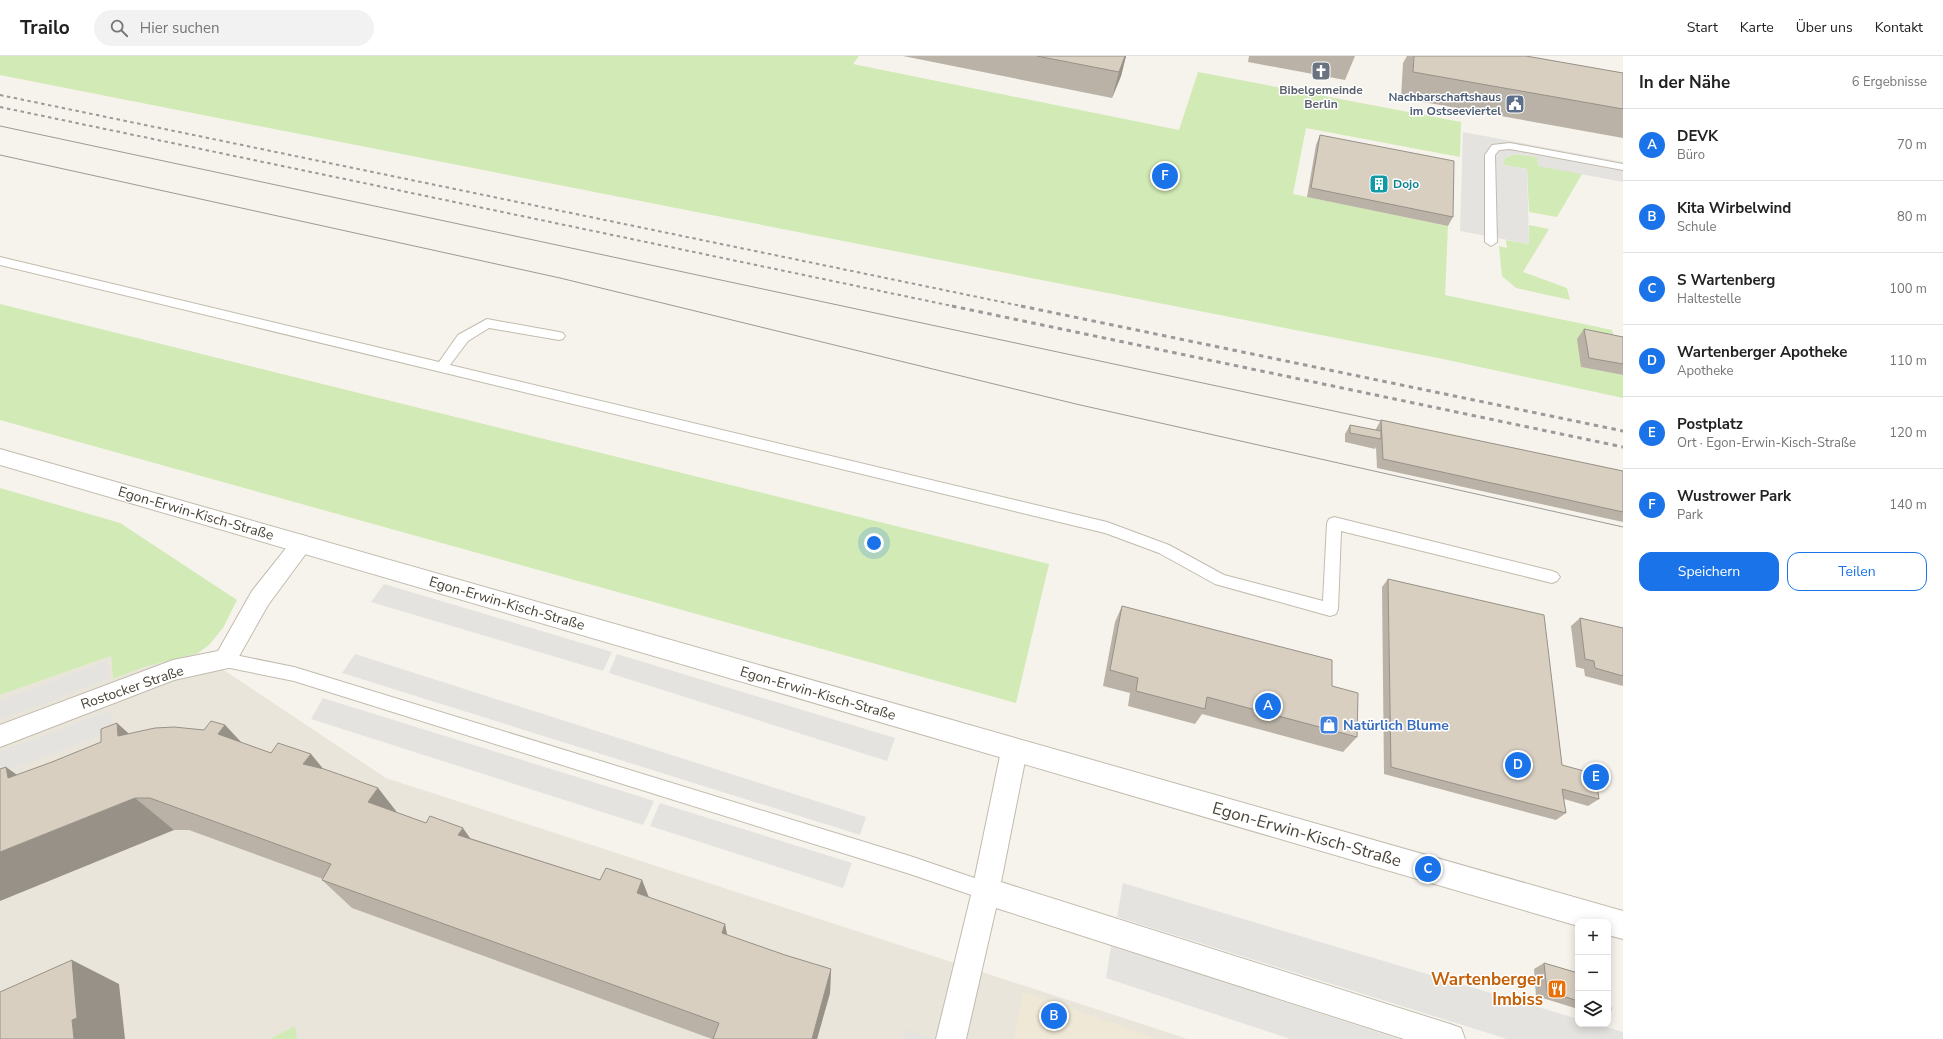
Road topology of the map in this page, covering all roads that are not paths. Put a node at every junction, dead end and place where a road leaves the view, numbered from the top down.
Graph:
1 (1623, 167) edge
2 (1491, 242) dead end
3 (0, 261) edge
4 (559, 336) dead end
5 (442, 367) junction
6 (0, 457) edge
7 (302, 544) junction
8 (1552, 577) dead end
9 (225, 660) junction
10 (0, 736) edge
11 (1014, 751) junction
12 (986, 891) junction
13 (1623, 925) edge
14 (951, 1039) edge
15 (1450, 1039) edge

1 - 2 lane
3 - 5 lane
4 - 5 lane
5 - 8 lane
6 - 7 street, Egon-Erwin-Kisch-Straße
7 - 9 street
7 - 11 street, Egon-Erwin-Kisch-Straße
9 - 10 street, Rostocker Straße
9 - 12 lane
11 - 12 street
11 - 13 street, Egon-Erwin-Kisch-Straße
12 - 14 street
12 - 15 street

